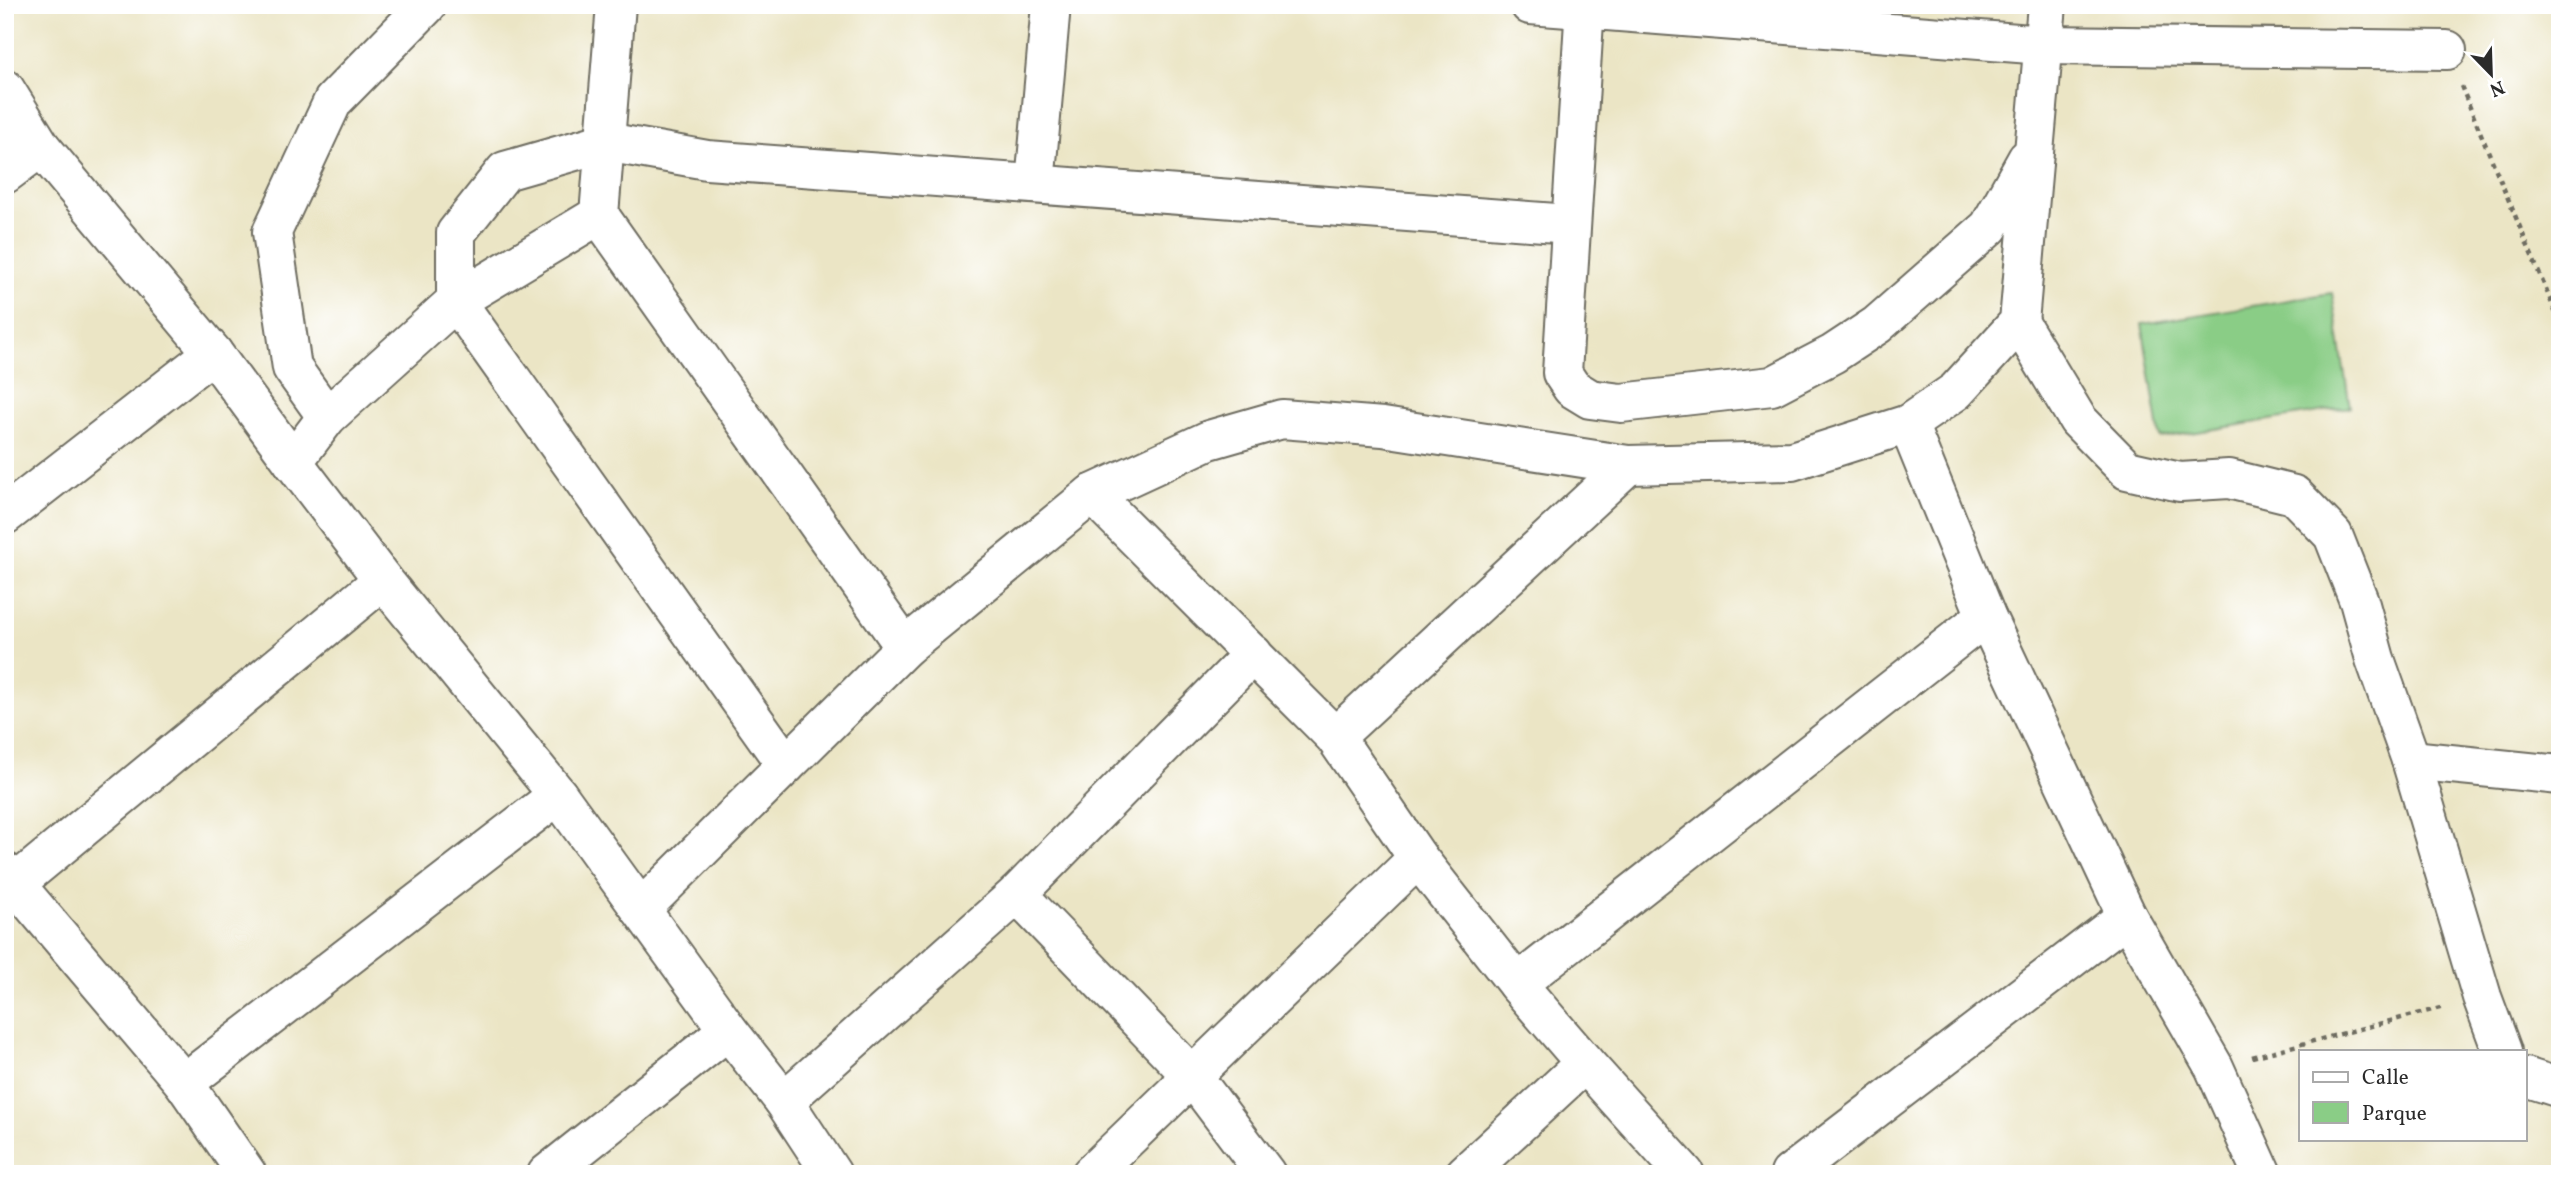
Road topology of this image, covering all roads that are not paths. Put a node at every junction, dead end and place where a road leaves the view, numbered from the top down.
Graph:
1 (427, 5) edge
2 (616, 5) edge
3 (1051, 5) edge
4 (1530, 5) edge
5 (2047, 5) edge
6 (1585, 7) edge
7 (2045, 45) junction
8 (2447, 50) road end
9 (5, 89) edge
10 (606, 142) junction
11 (2035, 145) junction
12 (41, 147) junction
13 (5, 174) edge
14 (1035, 184) junction
15 (599, 215) junction
16 (1570, 224) junction
17 (456, 301) junction
18 (2019, 322) junction
19 (213, 352) junction
20 (327, 418) junction
21 (1908, 424) junction
22 (293, 462) junction
23 (1628, 465) junction
24 (1092, 494) junction
25 (5, 514) edge
26 (383, 580) junction
27 (1986, 616) junction
28 (905, 647) junction
29 (1253, 654) junction
30 (1335, 737) junction
31 (2410, 760) junction
32 (786, 765) junction
33 (2560, 775) edge
34 (558, 795) junction
35 (1418, 858) junction
36 (10, 878) edge
37 (1017, 894) junction
38 (640, 909) junction
39 (2127, 916) junction
40 (1517, 984) junction
41 (729, 1030) junction
42 (2502, 1050) edge
43 (1585, 1063) junction
44 (1193, 1077) junction
45 (2526, 1077) edge
46 (184, 1083) junction
47 (2560, 1088) edge
48 (784, 1101) junction
49 (247, 1174) edge
50 (547, 1174) edge
51 (832, 1174) edge
52 (1091, 1174) edge
53 (1266, 1174) edge
54 (1465, 1174) edge
55 (1685, 1174) edge
56 (1790, 1174) edge
57 (2262, 1174) edge

1 - 20 street
2 - 10 street
3 - 14 street
4 - 6 street
5 - 7 street
6 - 7 street
6 - 16 street
7 - 8 street
7 - 11 street
9 - 12 street
10 - 14 street
10 - 15 street
10 - 17 street
11 - 16 street
11 - 18 street
12 - 13 street
12 - 19 street
14 - 16 street
15 - 17 street
15 - 28 street
17 - 20 street
17 - 32 street
18 - 21 street
18 - 31 street
19 - 22 street
19 - 25 street
20 - 22 street
21 - 23 street
21 - 27 street
22 - 26 street
23 - 24 street
23 - 30 street
24 - 28 street
24 - 29 street
26 - 34 street
26 - 36 street
27 - 39 street
27 - 40 street
28 - 32 street
29 - 30 street
29 - 37 street
30 - 35 street
31 - 33 street
31 - 42 street
32 - 38 street
34 - 38 street
34 - 46 street
35 - 40 street
35 - 44 street
36 - 46 street
37 - 44 street
37 - 48 street
38 - 41 street
39 - 56 street
39 - 57 street
40 - 43 street
41 - 48 street
41 - 50 street
43 - 54 street
43 - 55 street
44 - 52 street
44 - 53 street
45 - 47 street
46 - 49 street
48 - 51 street

